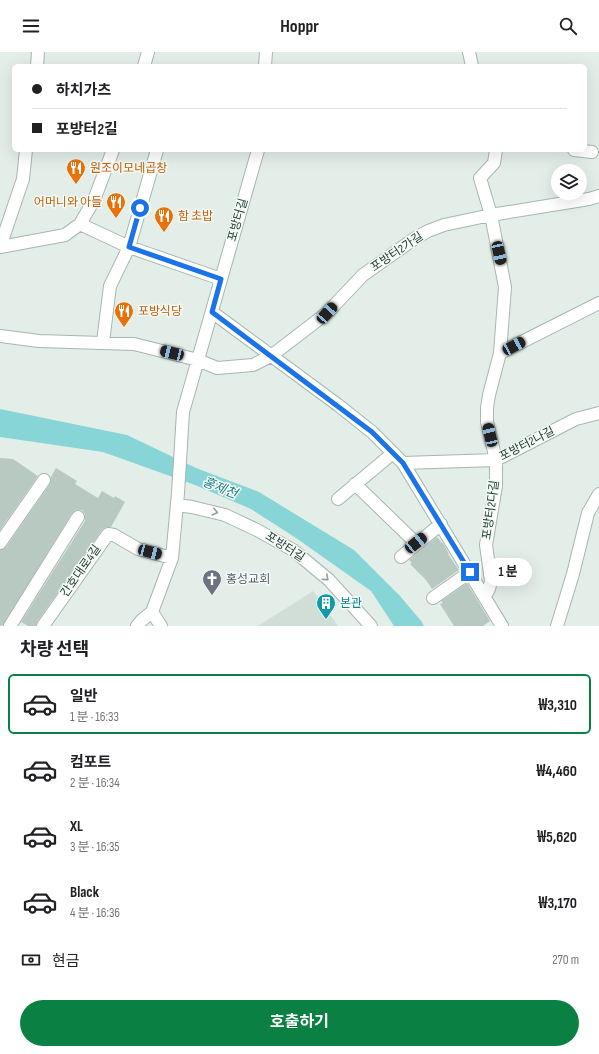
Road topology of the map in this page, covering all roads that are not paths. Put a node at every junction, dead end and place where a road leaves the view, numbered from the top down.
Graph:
1 (38, 52) edge
2 (148, 52) edge
3 (266, 52) edge
4 (469, 52) edge
5 (37, 64) edge
6 (145, 64) edge
7 (265, 64) edge
8 (472, 64) edge
9 (587, 151) edge
10 (26, 152) edge
11 (112, 152) edge
12 (156, 152) edge
13 (257, 152) edge
14 (496, 152) edge
15 (592, 152) dead end
16 (599, 196) edge
17 (491, 215) junction
18 (80, 224) junction
19 (0, 247) edge
20 (129, 247) junction
21 (221, 279) junction
22 (599, 303) edge
23 (212, 312) junction
24 (0, 336) edge
25 (103, 342) junction
26 (500, 353) junction
27 (271, 356) junction
28 (198, 360) junction
29 (599, 413) edge
30 (393, 453) junction
31 (496, 460) junction
32 (403, 463) junction
33 (44, 480) dead end
34 (355, 484) junction
35 (599, 494) edge
36 (177, 499) junction
37 (338, 499) dead end
38 (78, 517) dead end
39 (441, 524) junction
40 (0, 543) edge
41 (416, 543) junction
42 (401, 557) dead end
43 (172, 558) junction
44 (470, 572) junction
45 (485, 596) junction
46 (433, 598) dead end
47 (152, 612) junction
48 (497, 624) edge
49 (10, 626) edge
50 (43, 626) edge
51 (137, 626) edge
52 (161, 626) edge
53 (371, 626) edge
54 (556, 626) edge

1 - 5 street
2 - 6 street
3 - 7 street
4 - 8 street
9 - 15 street
10 - 19 street
11 - 18 street
12 - 20 street
13 - 21 street, 포방터길
14 - 17 street, 포방터2다길
16 - 17 street, 포방터2가길
17 - 26 street, 포방터2다길
17 - 27 street, 포방터2가길
18 - 19 street
18 - 20 street
20 - 21 street
20 - 25 street
21 - 23 street, 포방터길
22 - 26 street
23 - 27 street
23 - 28 street, 포방터길
24 - 25 street
25 - 28 street
26 - 31 street, 포방터2다길
27 - 28 street
27 - 30 street
28 - 36 street, 포방터길
29 - 31 street, 포방터2나길
30 - 32 street
30 - 34 street
31 - 32 street, 포방터2나길
31 - 45 street, 포방터2다길
32 - 39 street
33 - 40 street
34 - 37 street
34 - 41 street
35 - 54 street
36 - 43 street
36 -> 53 street, 포방터길
38 - 49 street
39 - 41 street
39 - 44 street
41 - 42 street
43 - 47 street
43 - 50 street, 간호대로4길
44 - 45 street
44 - 46 street
45 - 48 street
47 - 51 street
47 - 52 street

